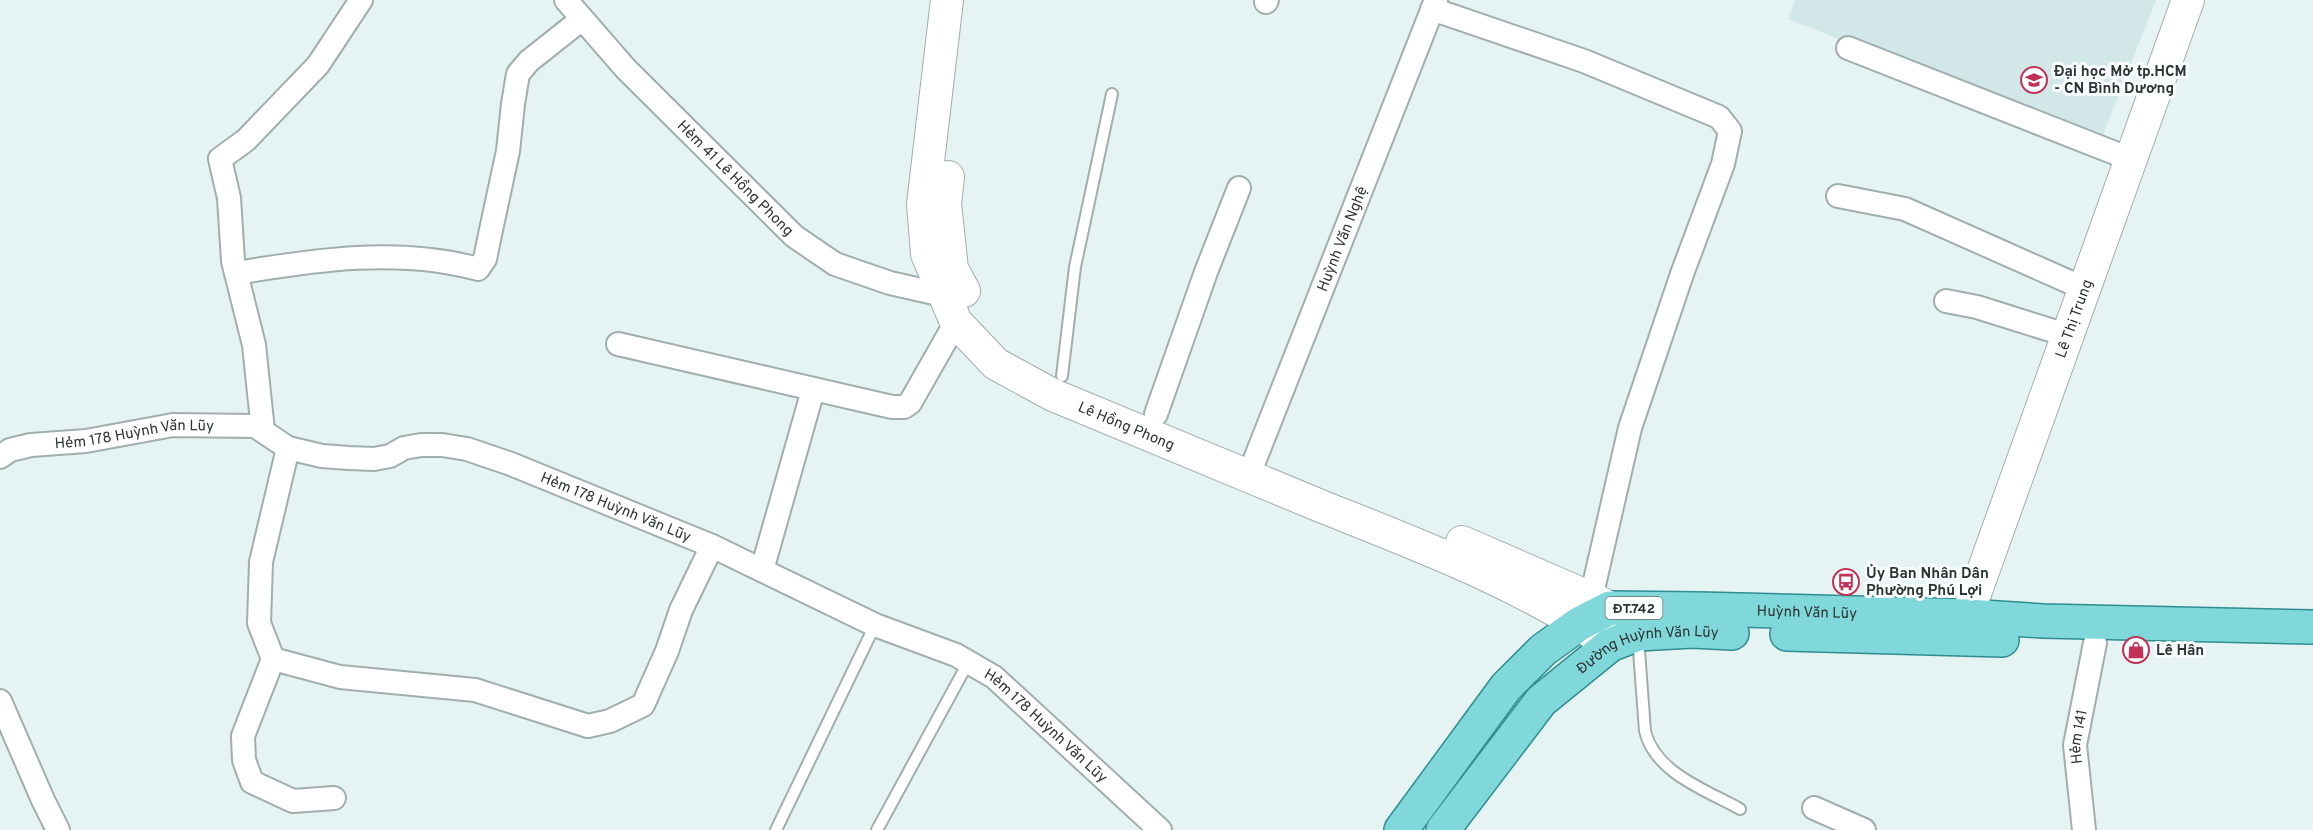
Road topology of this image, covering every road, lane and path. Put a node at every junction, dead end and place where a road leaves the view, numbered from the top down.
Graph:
1 (361, 0) edge
2 (566, 0) edge
3 (947, 0) edge
4 (969, 0) edge
5 (2188, 0) edge
6 (1434, 5) edge
7 (582, 19) junction
8 (1848, 48) dead end
9 (1112, 94) dead end
10 (2130, 159) junction
11 (1239, 188) dead end
12 (1838, 196) dead end
13 (236, 273) junction
14 (2084, 288) junction
15 (1946, 301) dead end
16 (950, 309) junction
17 (2066, 335) junction
18 (618, 344) dead end
19 (1062, 376) junction
20 (813, 390) junction
21 (1156, 414) junction
22 (263, 431) junction
23 (288, 448) junction
24 (3, 451) edge
25 (1252, 467) junction
26 (712, 546) junction
27 (762, 570) junction
28 (1594, 610) junction
29 (875, 625) junction
30 (2313, 627) edge
31 (1966, 628) junction
32 (1624, 639) junction
33 (2095, 643) junction
34 (2313, 646) edge
35 (273, 659) junction
36 (969, 661) junction
37 (0, 701) edge
38 (334, 798) dead end
39 (1814, 808) dead end
40 (1740, 809) dead end
41 (58, 830) edge
42 (776, 830) edge
43 (878, 830) edge
44 (1160, 830) edge
45 (1401, 830) edge
46 (1443, 830) edge
47 (1863, 830) edge
48 (2084, 830) edge

1 - 13 street
2 - 7 street, Hẻm 41 Lê Hồng Phong
3 - 16 street, Lê Hồng Phong
4 - 19 street, Lê Hồng Phong
5 - 10 street, Lê Thị Trung
6 - 25 street, Huỳnh Văn Nghệ
6 - 28 street
7 - 13 street
7 - 16 street, Hẻm 41 Lê Hồng Phong
8 - 10 street
9 - 19 lane
10 - 14 street, Lê Thị Trung
11 - 21 street
12 - 14 street
13 - 22 street
14 - 17 street, Lê Thị Trung
15 - 17 street
16 - 20 street
16 - 25 street, Lê Hồng Phong
17 - 31 street, Lê Thị Trung
18 - 20 street
19 - 21 street, Lê Hồng Phong
20 - 27 street
21 - 25 street, Lê Hồng Phong
22 - 23 street, Hẻm 178 Huỳnh Văn Lũy
22 - 24 street, Hẻm 178 Huỳnh Văn Lũy
23 - 26 street, Hẻm 178 Huỳnh Văn Lũy
23 - 35 street
25 - 28 street, Lê Hồng Phong
26 - 27 street, Hẻm 178 Huỳnh Văn Lũy
26 - 35 street
27 - 29 street, Hẻm 178 Huỳnh Văn Lũy
28 - 31 main road, Huỳnh Văn Lũy / ĐT.742
28 - 32 street, Lê Hồng Phong
28 - 45 main road
29 - 36 street, Hẻm 178 Huỳnh Văn Lũy
29 - 42 lane
30 - 31 main road, Huỳnh Văn Lũy / ĐT.742
31 - 32 main road, Đường Huỳnh Văn Lũy / ĐT.742
31 - 33 main road, Huỳnh Văn Lũy / ĐT.742
32 - 40 lane
32 - 46 main road, Đường Huỳnh Văn Lũy
33 - 34 main road, Huỳnh Văn Lũy / ĐT.742
33 - 48 street, Hẻm 141
35 - 38 street
36 - 43 lane
36 - 44 street, Hẻm 178 Huỳnh Văn Lũy
37 - 41 street
39 - 47 street

